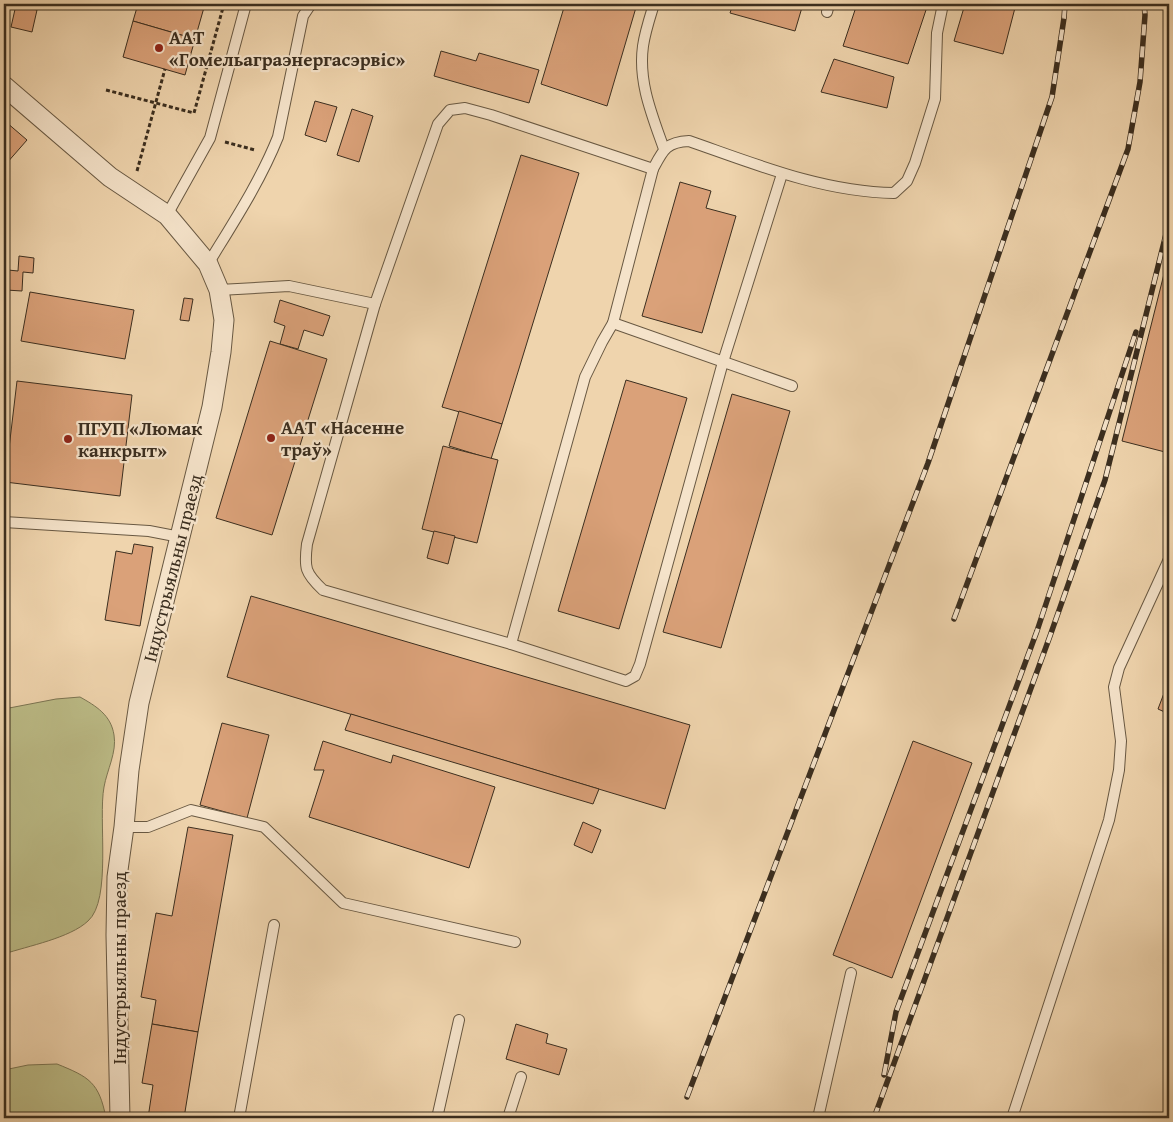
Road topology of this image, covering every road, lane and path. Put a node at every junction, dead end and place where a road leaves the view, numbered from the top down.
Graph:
1 (224, 4) edge
2 (246, 4) edge
3 (311, 4) edge
4 (654, 4) edge
5 (944, 4) edge
6 (165, 69) dead end
7 (4, 86) edge
8 (106, 90) dead end
9 (156, 103) junction
10 (210, 138) junction
11 (664, 149) junction
12 (270, 155) junction
13 (653, 169) junction
14 (782, 174) junction
15 (132, 191) junction
16 (167, 215) junction
17 (208, 264) junction
18 (220, 290) junction
19 (375, 304) junction
20 (613, 323) junction
21 (723, 362) junction
22 (792, 386) dead end
23 (4, 522) edge
24 (180, 537) junction
25 (1169, 559) edge
26 (511, 644) junction
27 (124, 827) junction
28 (274, 925) dead end
29 (515, 942) dead end
30 (851, 973) dead end
31 (460, 1020) dead end
32 (521, 1077) dead end
33 (120, 1118) edge
34 (239, 1118) edge
35 (437, 1118) edge
36 (508, 1118) edge
37 (818, 1118) edge
38 (1012, 1118) edge

1 - 9 path
2 - 10 lane
3 - 12 lane
4 - 11 lane
5 - 14 lane
6 - 9 path
7 - 15 street, Індустрыяльны праезд
8 - 9 path
9 - 15 path
10 - 12 path
10 - 16 lane
11 - 13 lane
11 - 14 lane
12 - 17 lane
13 - 19 lane
13 - 20 lane
14 - 21 lane
15 - 16 street, Індустрыяльны праезд
16 - 17 street, Індустрыяльны праезд
17 - 18 street, Індустрыяльны праезд
18 - 19 lane
18 - 24 street, Індустрыяльны праезд
19 - 26 lane
20 - 21 lane
20 - 26 lane
21 - 22 lane
21 - 26 lane
23 - 24 lane
24 - 27 street, Індустрыяльны праезд
25 - 38 lane
27 - 29 lane
27 - 33 street, Індустрыяльны праезд
28 - 34 lane
30 - 37 lane
31 - 35 lane
32 - 36 lane

